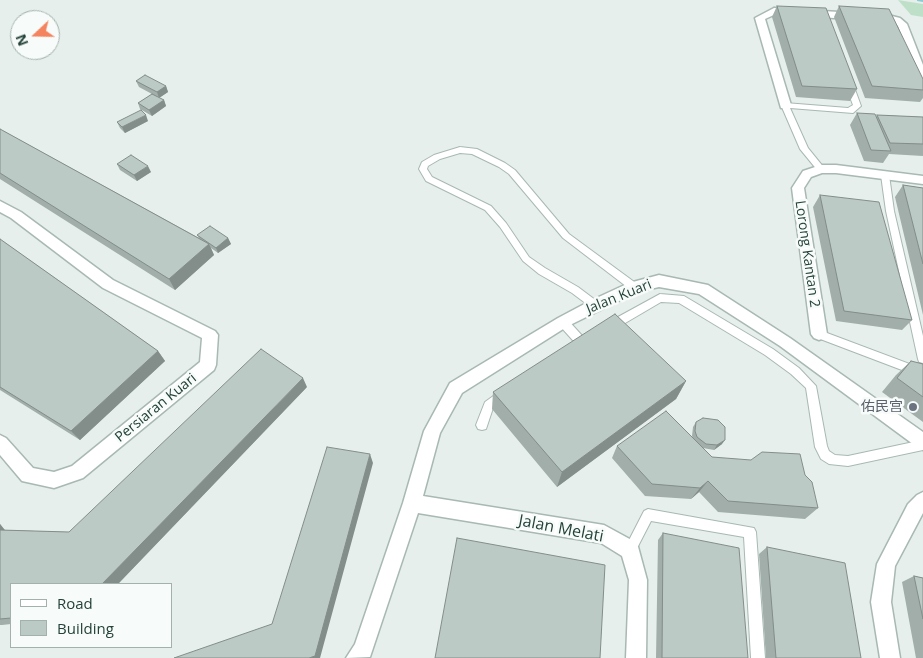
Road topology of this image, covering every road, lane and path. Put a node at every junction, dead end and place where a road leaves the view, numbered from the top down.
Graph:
1 (922, 77) edge
2 (848, 78) edge
3 (785, 104) junction
4 (821, 169) junction
5 (885, 175) junction
6 (923, 180) edge
7 (0, 206) edge
8 (634, 287) junction
9 (595, 305) junction
10 (564, 322) junction
11 (819, 334) joint
12 (923, 359) edge
13 (923, 374) edge
14 (510, 389) edge
15 (482, 425) dead end
16 (0, 443) edge
17 (923, 443) edge
18 (923, 501) edge
19 (412, 503) junction
20 (630, 550) junction
21 (356, 658) edge
22 (636, 658) edge
23 (758, 658) edge
24 (890, 658) edge

1 - 3 street
2 - 3 lane
3 - 4 lane
4 - 5 street
4 - 11 street, Lorong Kantan 2
5 - 6 street
5 - 12 lane
7 - 16 street, Persiaran Kuari
8 - 9 street, Jalan Kuari
8 - 9 lane
8 - 17 street, Jalan Kuari
9 - 10 street, Jalan Kuari
10 - 17 lane
10 - 19 street, Jalan Kuari
11 - 13 lane
14 - 15 lane
18 - 24 street
19 - 20 street, Jalan Melati
19 - 21 street
20 - 22 street
20 - 23 lane

